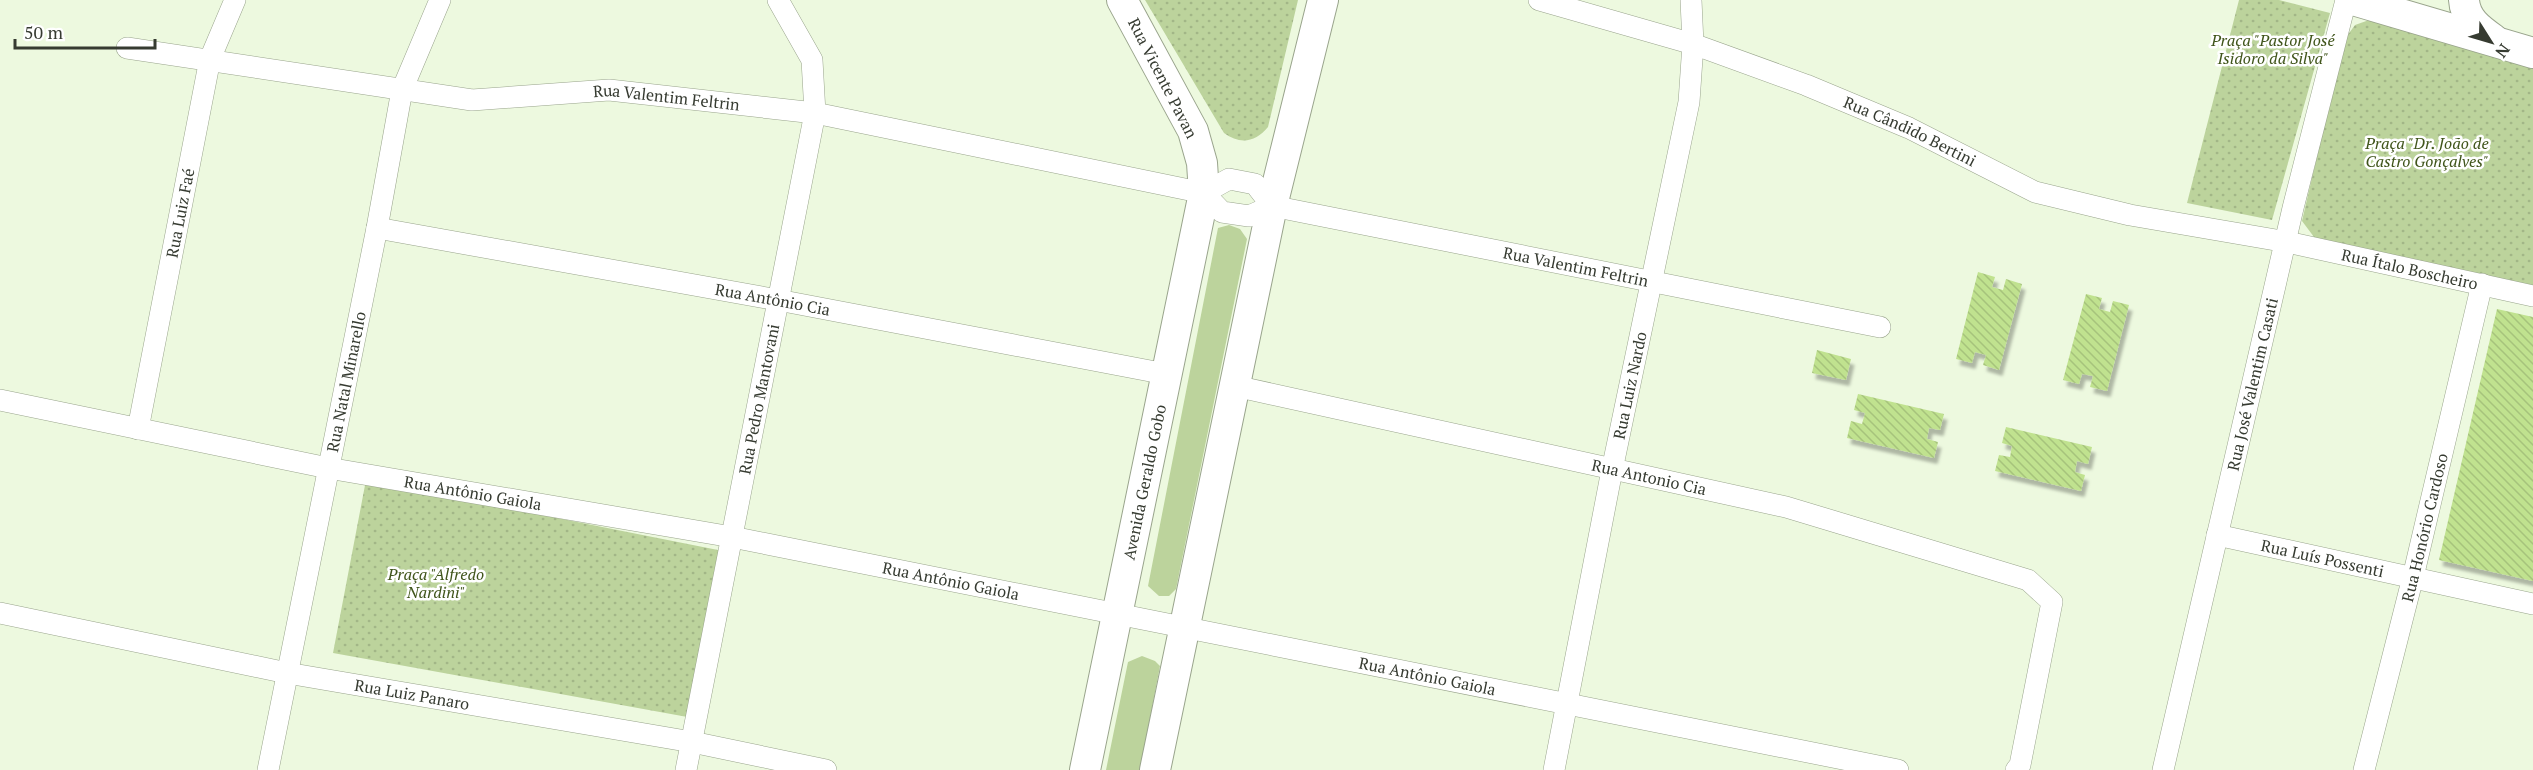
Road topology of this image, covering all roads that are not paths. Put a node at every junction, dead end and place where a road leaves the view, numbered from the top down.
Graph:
1 (235, 0) edge
2 (440, 0) edge
3 (778, 0) edge
4 (1122, 0) edge
5 (1323, 0) edge
6 (1539, 0) edge
7 (1691, 0) edge
8 (2346, 0) edge
9 (2353, 0) edge
10 (2464, 0) edge
11 (1693, 44) junction
12 (2501, 45) junction
13 (127, 48) dead end
14 (2533, 53) edge
15 (210, 59) junction
16 (402, 90) junction
17 (815, 113) junction
18 (1204, 193) junction
19 (1272, 206) junction
20 (377, 228) junction
21 (2287, 242) junction
22 (1652, 283) junction
23 (2482, 284) junction
24 (2533, 296) edge
25 (778, 300) junction
26 (1880, 327) dead end
27 (1166, 374) junction
28 (1235, 386) junction
29 (0, 400) edge
30 (138, 429) junction
31 (328, 468) junction
32 (1612, 470) junction
33 (2217, 536) junction
34 (732, 537) junction
35 (2413, 578) junction
36 (2533, 604) edge
37 (0, 613) edge
38 (1117, 614) junction
39 (1185, 626) junction
40 (287, 673) junction
41 (1566, 705) junction
42 (692, 742) junction
43 (1814, 763) edge
44 (268, 770) edge
45 (686, 770) edge
46 (826, 770) edge
47 (1085, 770) edge
48 (1155, 770) edge
49 (1554, 770) edge
50 (1898, 770) edge
51 (2016, 770) edge
52 (2163, 770) edge
53 (2364, 770) edge

1 - 15 street, Rua Luiz Faé
2 - 16 street, Rua Natal Minarello
3 - 17 street, Rua Pedro Mantovani
4 - 18 street, Rua Vicente Pavan
5 - 19 street
6 - 11 street, Rua Cândido Bertini
7 - 11 street, Rua Luiz Nardo
8 - 21 street, Rua José Valentim Casati
9 - 12 street
10 - 12 street
11 - 21 street, Rua Cândido Bertini
11 - 22 street, Rua Luiz Nardo
12 - 14 street
13 - 15 street, Rua Valentim Feltrin
15 - 16 street, Rua Valentim Feltrin
15 - 30 street, Rua Luiz Faé
16 - 17 street, Rua Valentim Feltrin
16 - 20 street, Rua Natal Minarello
17 - 18 street, Rua Valentim Feltrin
17 - 25 street, Rua Pedro Mantovani
18 - 19 street, Rua Valentim Feltrin
18 - 19 street
18 - 27 street, Avenida Geraldo Gobo
19 - 22 street, Rua Valentim Feltrin
19 - 28 street
20 - 25 street, Rua Antônio Cia
20 - 31 street, Rua Natal Minarello
21 - 23 street, Rua Ítalo Boscheiro
21 - 33 street, Rua José Valentim Casati
22 - 26 street, Rua Valentim Feltrin
22 - 32 street, Rua Luiz Nardo
23 - 24 street, Rua Ítalo Boscheiro
23 - 35 street, Rua Honório Cardoso
25 - 27 street, Rua Antônio Cia
25 - 34 street, Rua Pedro Mantovani
27 - 38 street, Avenida Geraldo Gobo
28 - 32 street, Rua Antonio Cia
28 - 39 street
29 - 30 street, Rua Antônio Gaiola
30 - 31 street, Rua Antônio Gaiola
31 - 34 street, Rua Antônio Gaiola
31 - 40 street, Rua Natal Minarello
32 - 41 street, Rua Luiz Nardo
32 - 51 street, Rua Antonio Cia
33 - 35 street, Rua Luís Possenti
33 - 52 street, Rua José Valentim Casati
34 - 38 street, Rua Antônio Gaiola
34 - 42 street, Rua Pedro Mantovani
35 - 36 street, Rua Luís Possenti
35 - 53 street, Rua Honório Cardoso
37 - 40 street, Rua Luiz Panaro
38 - 39 street, Rua Antônio Gaiola
38 - 47 street, Avenida Geraldo Gobo
39 - 41 street, Rua Antônio Gaiola
39 - 48 street
40 - 42 street, Rua Luiz Panaro
40 - 44 street, Rua Natal Minarello
41 - 43 street, Rua Antônio Gaiola
41 - 49 street, Rua Luiz Nardo
42 - 45 street, Rua Pedro Mantovani
42 - 46 street, Rua Luiz Panaro
43 - 50 street, Rua Antônio Gaiola

